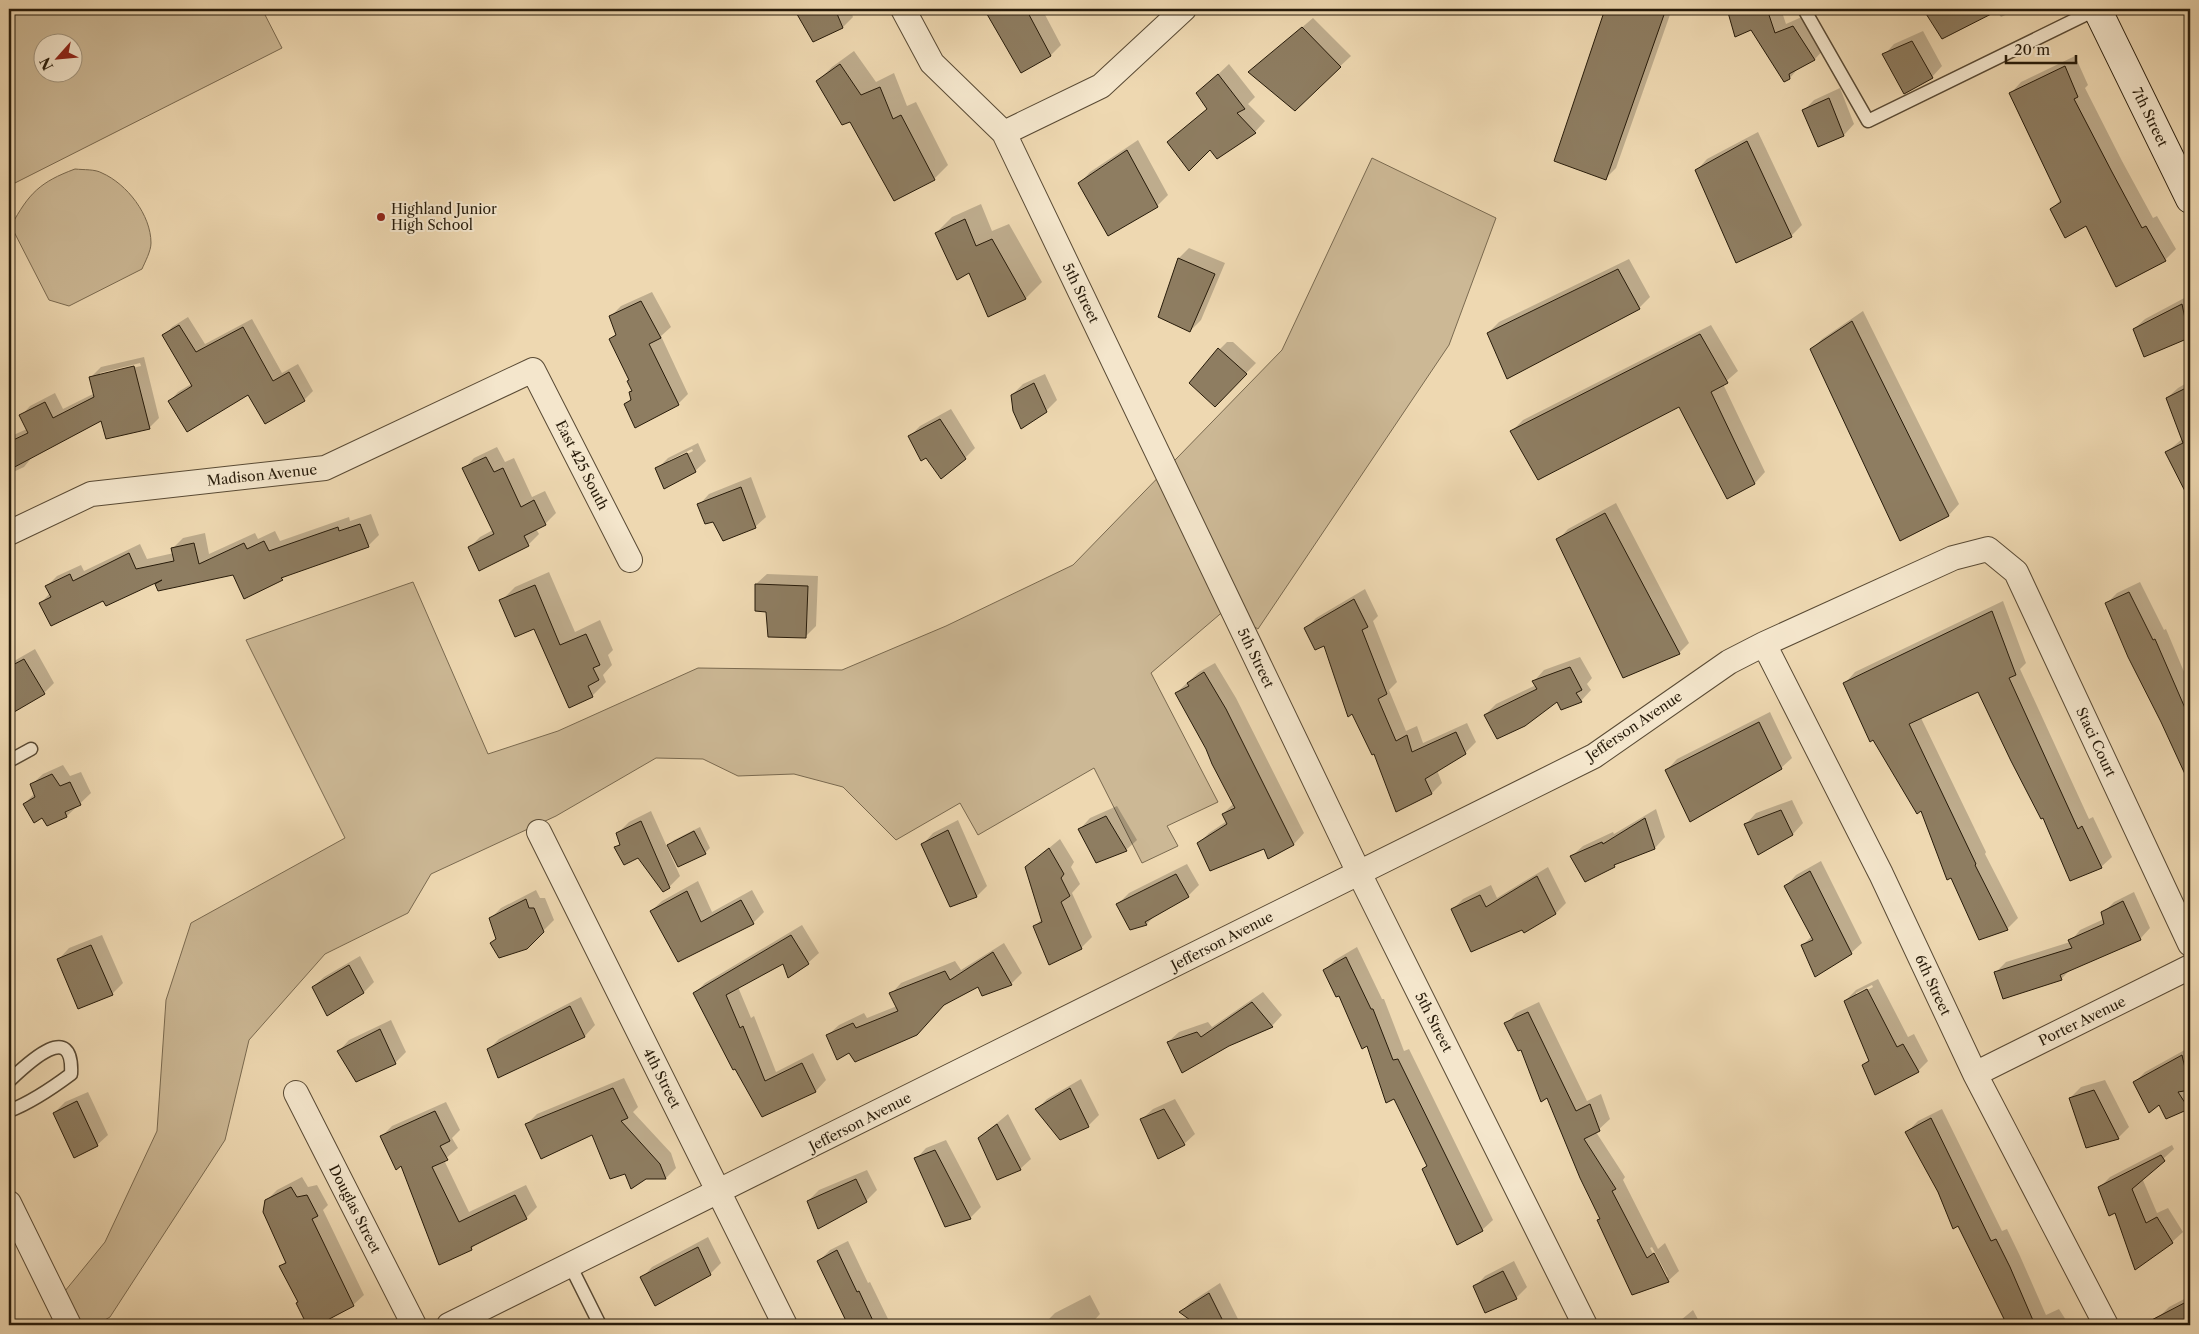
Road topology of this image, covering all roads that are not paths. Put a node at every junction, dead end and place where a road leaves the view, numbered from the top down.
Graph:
1 (903, 9) edge
2 (1184, 9) edge
3 (1804, 9) edge
4 (2097, 9) edge
5 (1004, 133) junction
6 (2190, 199) edge
7 (534, 370) joint
8 (9, 532) edge
9 (1988, 549) joint
10 (630, 560) dead end
11 (1764, 644) junction
12 (31, 749) dead end
13 (9, 761) edge
14 (539, 832) dead end
15 (1359, 873) junction
16 (2190, 944) edge
17 (2190, 967) edge
18 (1975, 1074) junction
19 (9, 1081) edge
20 (296, 1093) dead end
21 (9, 1111) edge
22 (719, 1193) junction
23 (9, 1204) edge
24 (570, 1264) junction
25 (69, 1325) edge
26 (414, 1325) edge
27 (449, 1325) edge
28 (600, 1325) edge
29 (785, 1325) edge
30 (1585, 1325) edge
31 (2106, 1325) edge

1 - 5 street, 5th Street
2 - 5 street
3 - 4 lane
4 - 6 street, 7th Street
5 - 15 street, 5th Street
7 - 8 street, Madison Avenue
7 - 10 street, East 425 South
9 - 11 street, Jefferson Avenue
9 - 16 street, Staci Court
11 - 15 street, Jefferson Avenue
11 - 18 street, 6th Street
12 - 13 lane
14 - 22 street, 4th Street
15 - 22 street, Jefferson Avenue
15 - 30 street, 5th Street
17 - 18 street, Porter Avenue
18 - 31 street, 6th Street
19 - 21 lane
20 - 26 street, Douglas Street
22 - 24 street, Jefferson Avenue
22 - 29 street, 4th Street
23 - 25 street
24 - 27 street, Jefferson Avenue
24 - 28 lane

